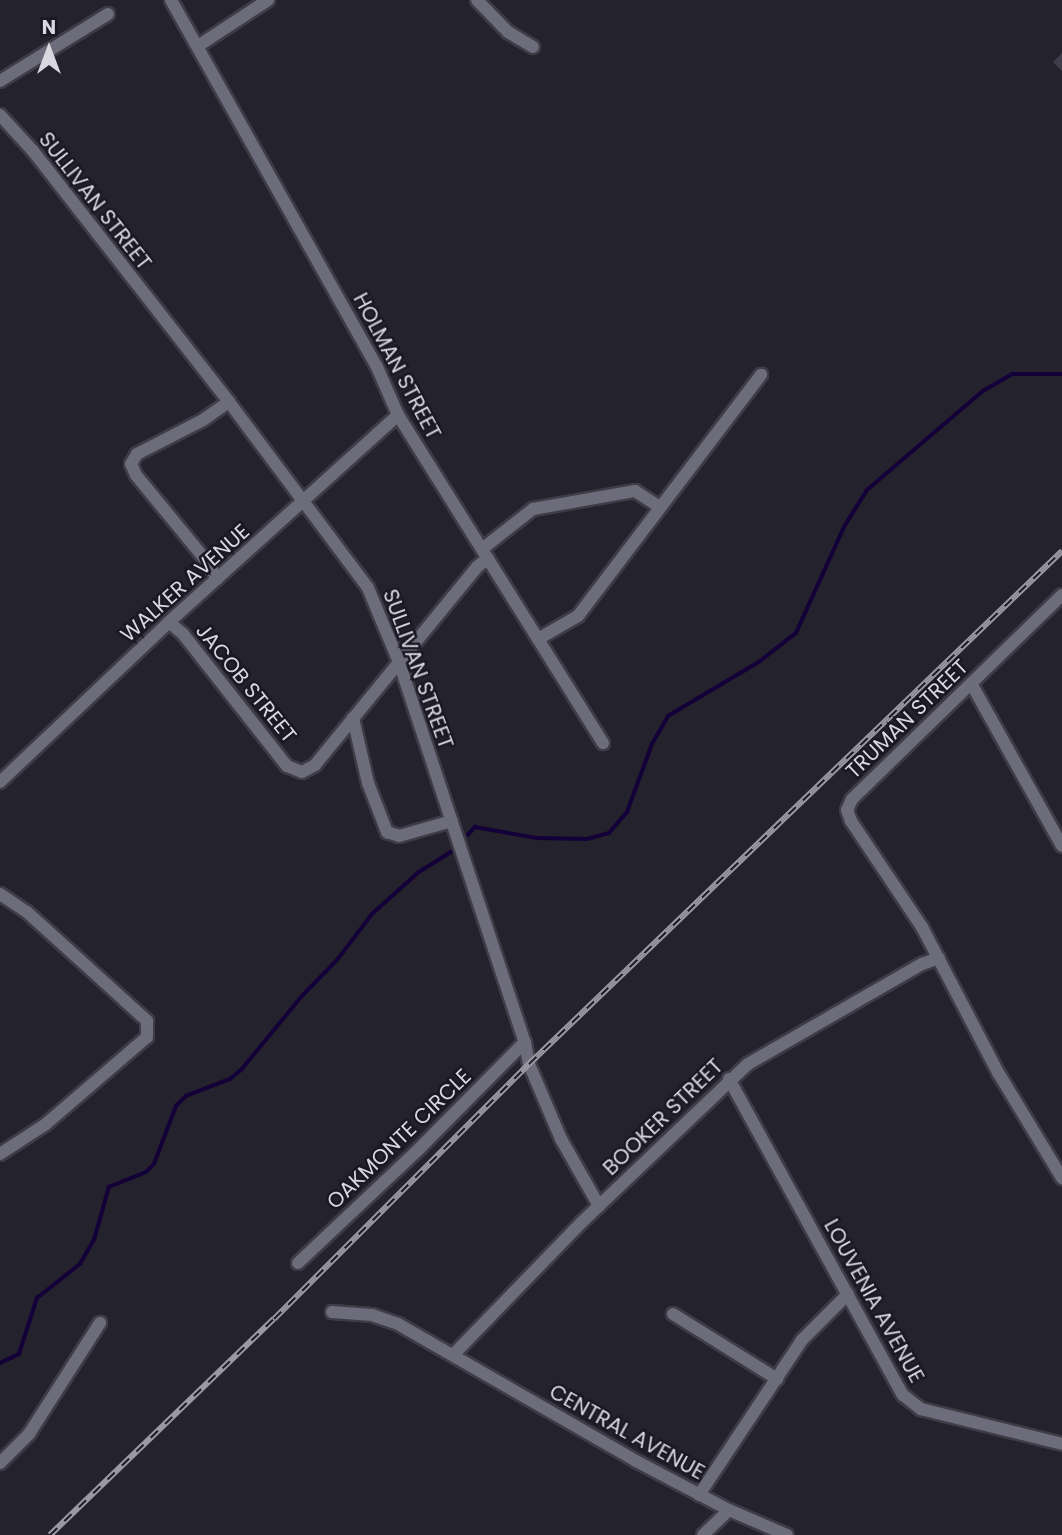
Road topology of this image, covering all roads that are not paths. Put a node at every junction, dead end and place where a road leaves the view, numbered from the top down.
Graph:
1 (171, 0) edge
2 (268, 0) edge
3 (477, 0) edge
4 (108, 14) dead end
5 (198, 46) junction
6 (533, 47) dead end
7 (0, 81) edge
8 (0, 115) edge
9 (761, 375) dead end
10 (229, 402) junction
11 (398, 415) junction
12 (305, 501) junction
13 (660, 507) junction
14 (485, 553) junction
15 (217, 579) junction
16 (1062, 595) edge
17 (170, 622) junction
18 (538, 639) junction
19 (399, 662) junction
20 (972, 685) junction
21 (352, 718) junction
22 (603, 743) dead end
23 (0, 782) edge
24 (452, 821) junction
25 (1062, 846) edge
26 (0, 894) edge
27 (939, 958) junction
28 (526, 1042) junction
29 (729, 1079) junction
30 (0, 1154) edge
31 (1062, 1178) edge
32 (599, 1206) junction
33 (298, 1263) dead end
34 (848, 1294) junction
35 (332, 1312) dead end
36 (673, 1314) dead end
37 (100, 1322) dead end
38 (453, 1355) junction
39 (777, 1379) junction
40 (1062, 1444) edge
41 (0, 1463) edge
42 (699, 1494) junction
43 (729, 1510) junction
44 (703, 1535) edge
45 (787, 1535) edge

1 - 5 street, HOLMAN STREET
2 - 5 street
3 - 6 street
4 - 7 street
5 - 11 street, HOLMAN STREET
8 - 10 street, SULLIVAN STREET
9 - 13 street
10 - 12 street, SULLIVAN STREET
10 - 15 street
11 - 12 street, WALKER AVENUE
11 - 14 street, HOLMAN STREET
12 - 15 street, WALKER AVENUE
12 - 19 street, SULLIVAN STREET
13 - 14 street
13 - 18 street
14 - 18 street, HOLMAN STREET
14 - 19 street
15 - 17 street, WALKER AVENUE
16 - 20 street, TRUMAN STREET
17 - 21 street, JACOB STREET
17 - 23 street, WALKER AVENUE
18 - 22 street, HOLMAN STREET
19 - 21 street
19 - 24 street, SULLIVAN STREET
20 - 25 street
20 - 27 street, TRUMAN STREET
21 - 24 street
24 - 28 street, SULLIVAN STREET
26 - 30 street
27 - 29 street, BOOKER STREET
27 - 31 street
28 - 32 street, SULLIVAN STREET
28 - 33 street, OAKMONTE CIRCLE
29 - 32 street, BOOKER STREET
29 - 34 street, LOUVENIA AVENUE
32 - 38 street, BOOKER STREET
34 - 39 street
34 - 40 street, LOUVENIA AVENUE
35 - 38 street, CENTRAL AVENUE
36 - 39 street
37 - 41 street
38 - 42 street, CENTRAL AVENUE
39 - 42 street
42 - 43 street, CENTRAL AVENUE
43 - 44 street
43 - 45 street, CENTRAL AVENUE

